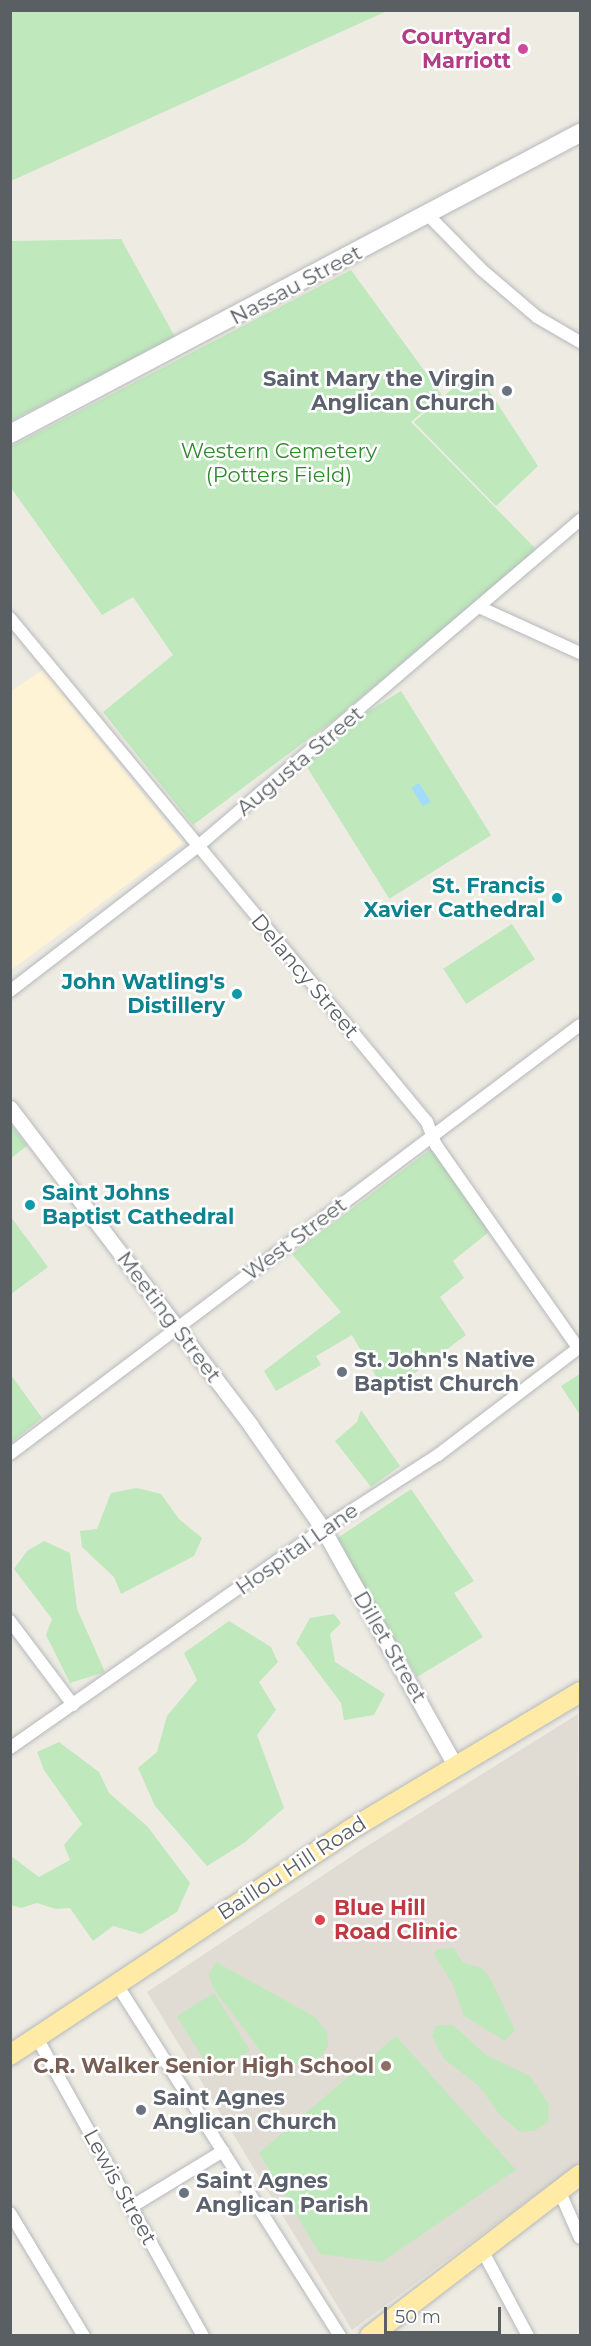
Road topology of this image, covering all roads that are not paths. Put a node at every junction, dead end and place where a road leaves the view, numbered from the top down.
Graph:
1 (580, 133) edge
2 (428, 215) junction
3 (580, 342) edge
4 (10, 434) edge
5 (580, 520) edge
6 (479, 607) junction
7 (10, 618) edge
8 (580, 653) edge
9 (197, 847) junction
10 (10, 991) edge
11 (580, 1025) edge
12 (10, 1108) edge
13 (431, 1135) junction
14 (177, 1329) junction
15 (579, 1347) edge
16 (10, 1454) edge
17 (323, 1529) junction
18 (10, 1621) edge
19 (580, 1692) edge
20 (73, 1705) junction
21 (10, 1748) edge
22 (456, 1767) junction
23 (116, 1983) junction
24 (36, 2038) junction
25 (10, 2055) edge
26 (223, 2151) junction
27 (580, 2175) edge
28 (559, 2190) junction
29 (131, 2207) junction
30 (10, 2213) edge
31 (580, 2238) edge
32 (481, 2248) junction
33 (84, 2336) edge
34 (203, 2336) edge
35 (340, 2336) edge
36 (370, 2336) edge
37 (528, 2336) edge

1 - 2 main road, Nassau Street
2 - 3 street
2 - 4 main road, Nassau Street
5 - 6 street, Augusta Street
6 - 8 street
6 - 9 street, Augusta Street
7 - 9 street, Delancy Street
9 - 10 street, Augusta Street
9 - 13 street, Delancy Street
11 - 13 street, West Street
12 - 14 street, Meeting Street
13 - 14 street, West Street
13 - 15 street, Delancy Street
14 - 16 street, West Street
14 - 17 street, Meeting Street
15 - 17 street, Hospital Lane
17 - 20 street, Hospital Lane
17 - 22 street, Dillet Street
18 - 20 street
19 - 22 main road, Baillou Hill Road
20 - 21 street, Hospital Lane
22 - 23 main road, Baillou Hill Road
23 - 24 main road, Baillou Hill Road
23 - 26 street
24 - 25 main road, Baillou Hill Road
24 - 29 street, Lewis Street
26 - 29 street
26 - 35 street
27 - 28 main road
28 - 31 street
28 - 32 main road
29 - 34 street, Lewis Street
30 - 33 street
32 - 36 main road
32 - 37 street

